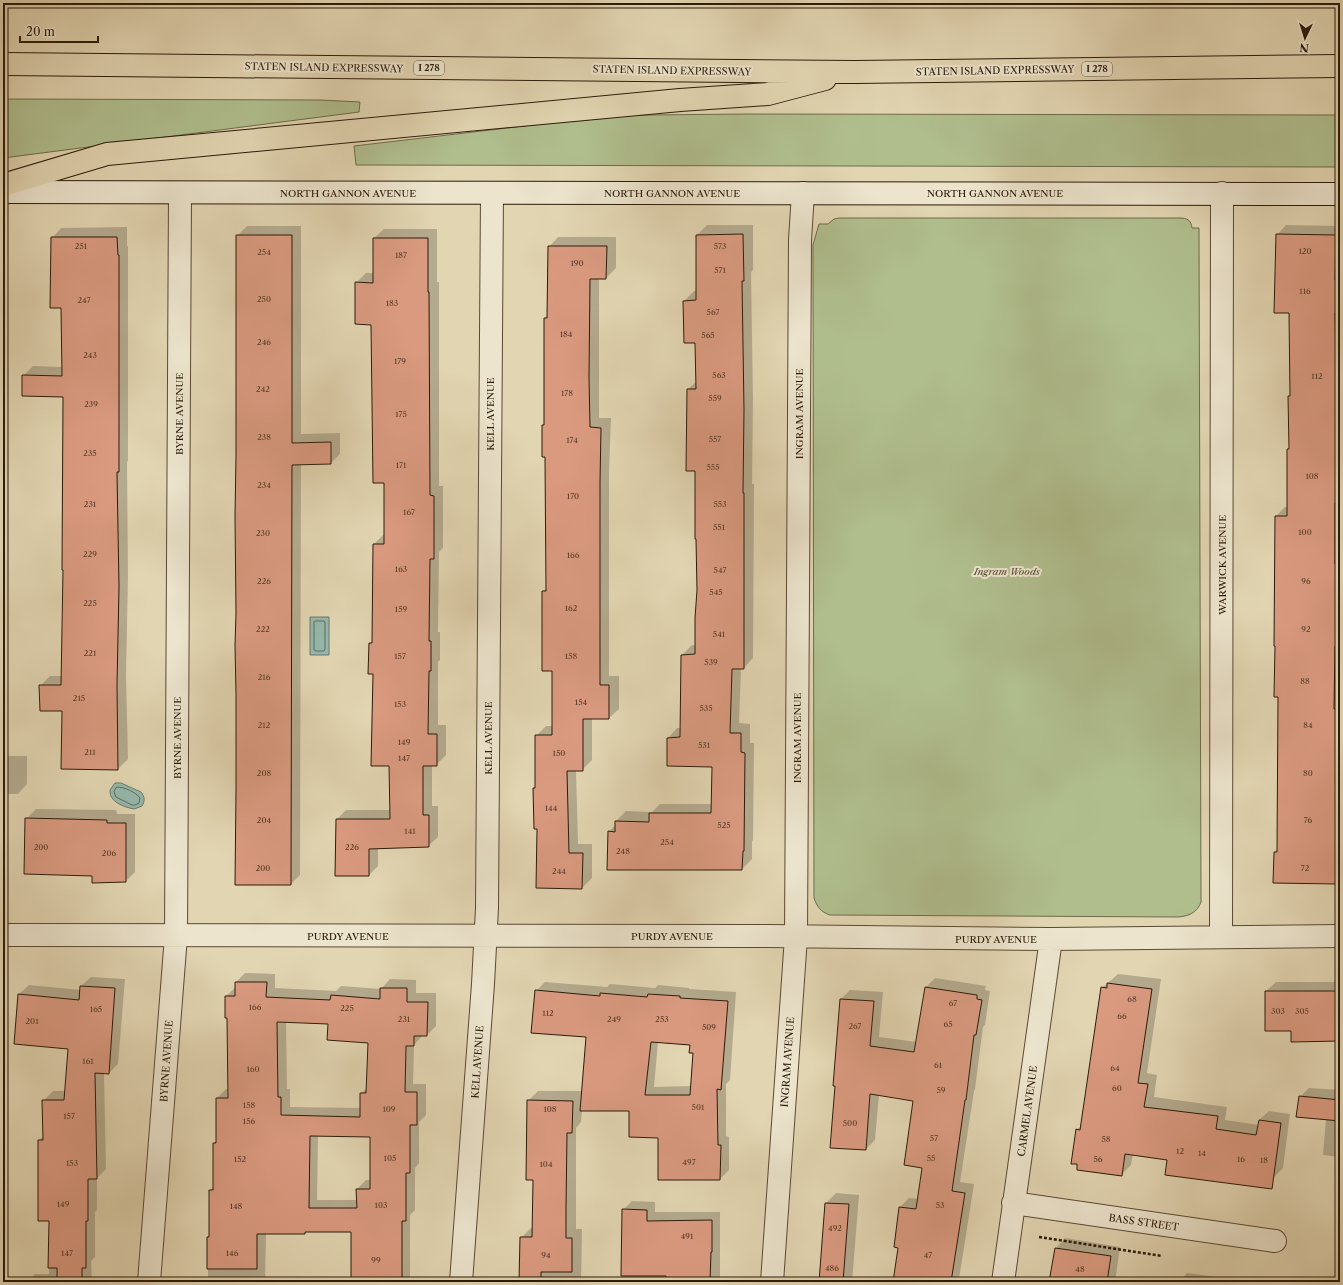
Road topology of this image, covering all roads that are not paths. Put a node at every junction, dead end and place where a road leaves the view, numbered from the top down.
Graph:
1 (3, 64) edge
2 (1340, 66) edge
3 (854, 72) junction
4 (3, 185) edge
5 (3, 192) edge
6 (180, 192) junction
7 (492, 193) junction
8 (803, 193) junction
9 (1222, 193) junction
10 (1340, 194) edge
11 (3, 935) edge
12 (176, 936) junction
13 (486, 936) junction
14 (1340, 936) edge
15 (796, 937) junction
16 (1221, 937) junction
17 (1051, 939) junction
18 (1013, 1203) junction
19 (1275, 1241) dead end
20 (149, 1282) edge
21 (461, 1282) edge
22 (772, 1282) edge
23 (1002, 1282) edge

1 - 3 highway, STATEN ISLAND EXPRESSWAY / I 278
2 - 3 highway, STATEN ISLAND EXPRESSWAY / I 278
3 - 4 highway
5 - 6 street, NORTH GANNON AVENUE
6 - 7 street, NORTH GANNON AVENUE
6 - 12 street, BYRNE AVENUE
7 - 8 street, NORTH GANNON AVENUE
7 - 13 street, KELL AVENUE
8 - 9 street, NORTH GANNON AVENUE
8 - 15 street, INGRAM AVENUE
9 - 10 street, NORTH GANNON AVENUE
9 - 16 street, WARWICK AVENUE
11 - 12 street, PURDY AVENUE
12 - 13 street, PURDY AVENUE
12 - 20 street, BYRNE AVENUE
13 - 15 street, PURDY AVENUE
13 - 21 street, KELL AVENUE
14 - 16 street, PURDY AVENUE
15 - 17 street, PURDY AVENUE
15 - 22 street, INGRAM AVENUE
16 - 17 street, PURDY AVENUE
17 - 18 street, CARMEL AVENUE
18 - 19 street, BASS STREET
18 - 23 street, CARMEL AVENUE

